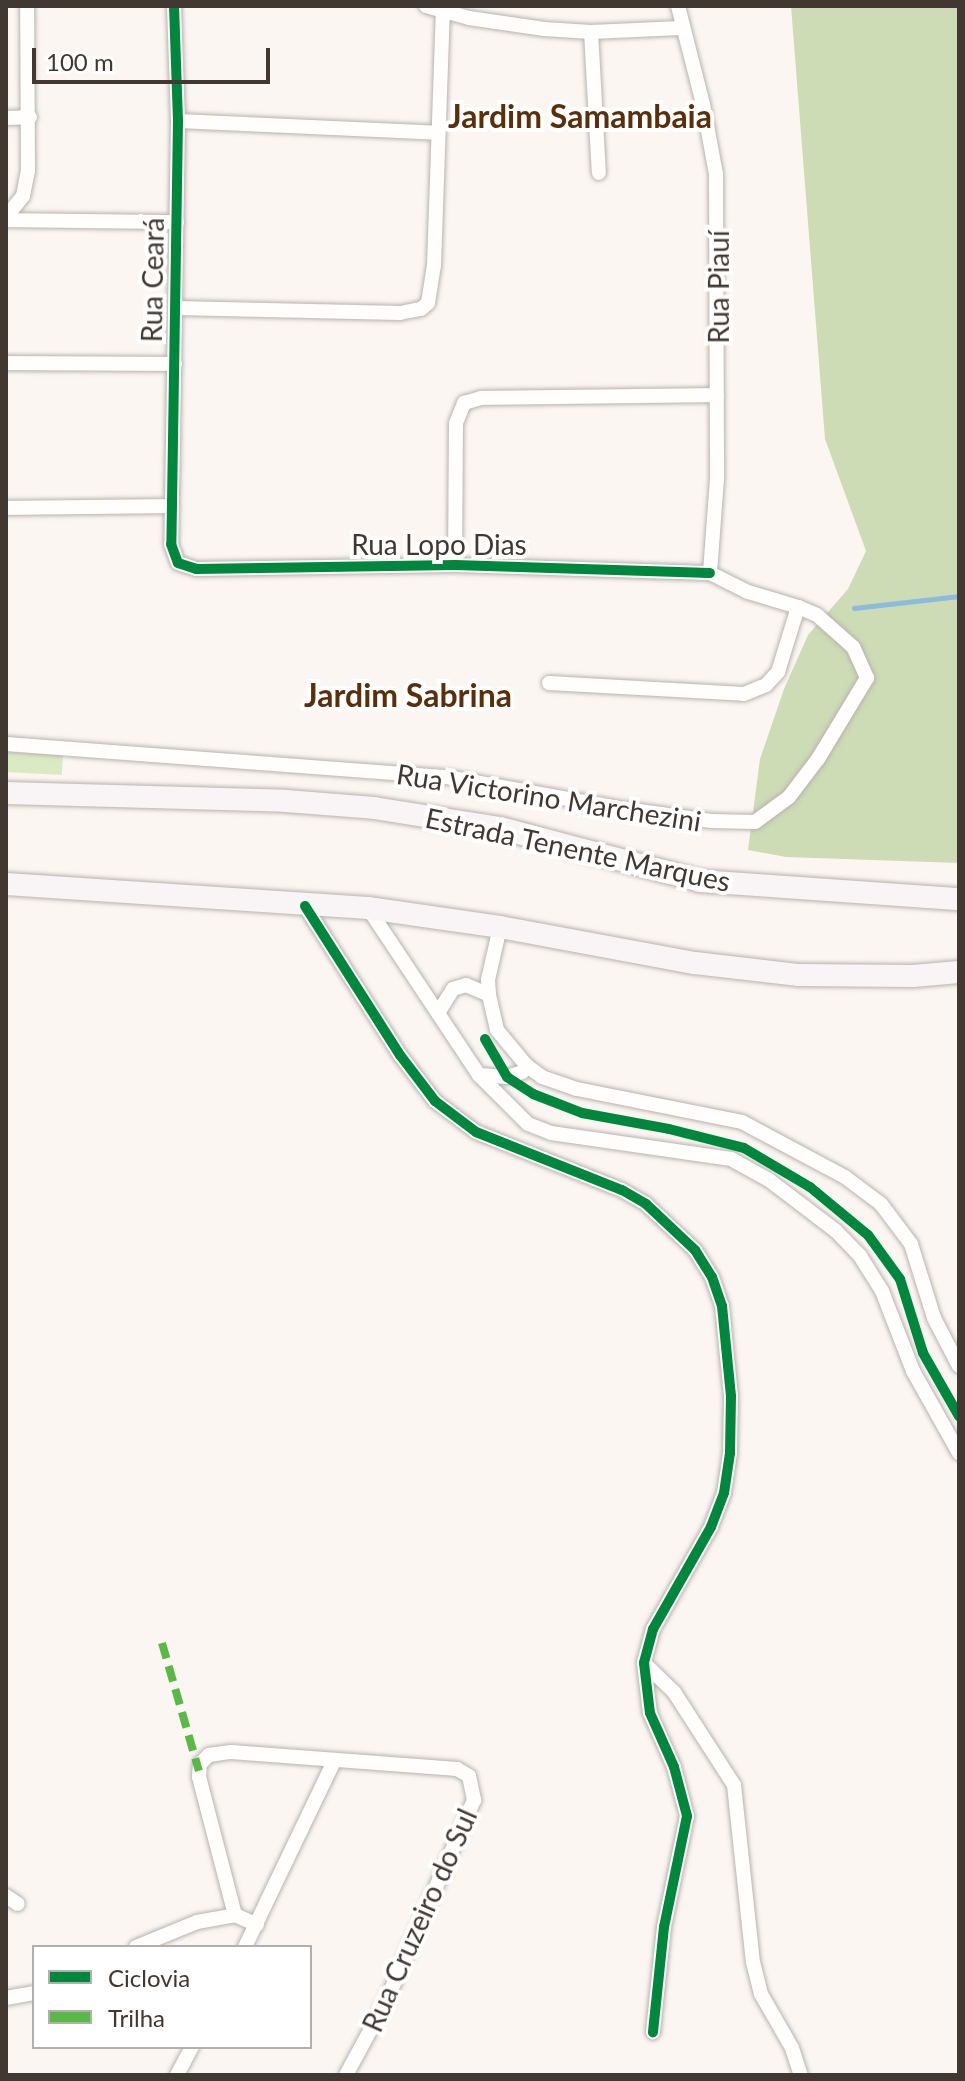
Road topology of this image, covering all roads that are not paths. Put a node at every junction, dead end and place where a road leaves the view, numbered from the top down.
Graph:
1 (27, 6) edge
2 (174, 6) edge
3 (426, 6) edge
4 (678, 6) edge
5 (443, 12) junction
6 (469, 12) edge
7 (681, 28) junction
8 (591, 32) junction
9 (30, 117) junction
10 (6, 118) edge
11 (178, 121) junction
12 (438, 133) junction
13 (599, 173) dead end
14 (6, 218) edge
15 (177, 222) junction
16 (176, 308) junction
17 (6, 363) edge
18 (175, 364) junction
19 (717, 395) junction
20 (171, 506) junction
21 (6, 508) edge
22 (173, 555) joint
23 (455, 565) junction
24 (710, 573) junction
25 (798, 607) junction
26 (549, 683) dead end
27 (6, 744) edge
28 (6, 793) edge
29 (6, 884) edge
30 (959, 899) edge
31 (305, 906) junction
32 (368, 908) junction
33 (500, 927) junction
34 (955, 971) edge
35 (489, 995) junction
36 (438, 1013) junction
37 (527, 1066) junction
38 (479, 1075) junction
39 (959, 1366) edge
40 (959, 1453) edge
41 (644, 1663) junction
42 (334, 1761) junction
43 (235, 1915) junction
44 (257, 1925) junction
45 (141, 1945) edge
46 (246, 1945) edge
47 (32, 1993) edge
48 (6, 1998) edge
49 (653, 2032) dead end
50 (191, 2049) edge
51 (177, 2075) edge
52 (346, 2075) edge
53 (801, 2075) edge

1 - 9 street
2 - 11 street, Rua Ceará
3 - 5 street
4 - 7 street, Rua Piauí
5 - 6 street
5 - 12 street
6 - 8 street
7 - 8 street
7 - 19 street, Rua Piauí
8 - 13 street
9 - 10 street
9 - 14 street
11 - 12 street
11 - 15 street, Rua Ceará
12 - 16 street
14 - 15 street
15 - 16 street, Rua Ceará
16 - 18 street, Rua Ceará
17 - 18 street
18 - 20 street, Rua Ceará
19 - 23 street
19 - 24 street, Rua Piauí
20 - 21 street
20 - 22 street, Rua Ceará
22 - 23 street, Rua Lopo Dias
23 - 24 street, Rua Lopo Dias
24 - 25 street
25 - 26 street
25 - 27 street, Rua Victorino Marchezini
28 - 30 main road, Estrada Tenente Marques
29 - 31 main road
31 - 32 main road
31 - 41 street
32 - 33 main road
32 - 36 street
33 - 34 main road
33 - 35 street
35 - 36 street
35 - 37 street
36 - 38 street
37 - 38 street
37 - 39 street
38 - 40 street
41 - 49 street
41 - 53 street
42 - 43 street
42 - 44 street
42 - 52 street, Rua Cruzeiro do Sul
43 - 44 street
43 - 45 street
44 - 46 street
47 - 48 street
50 - 51 street

